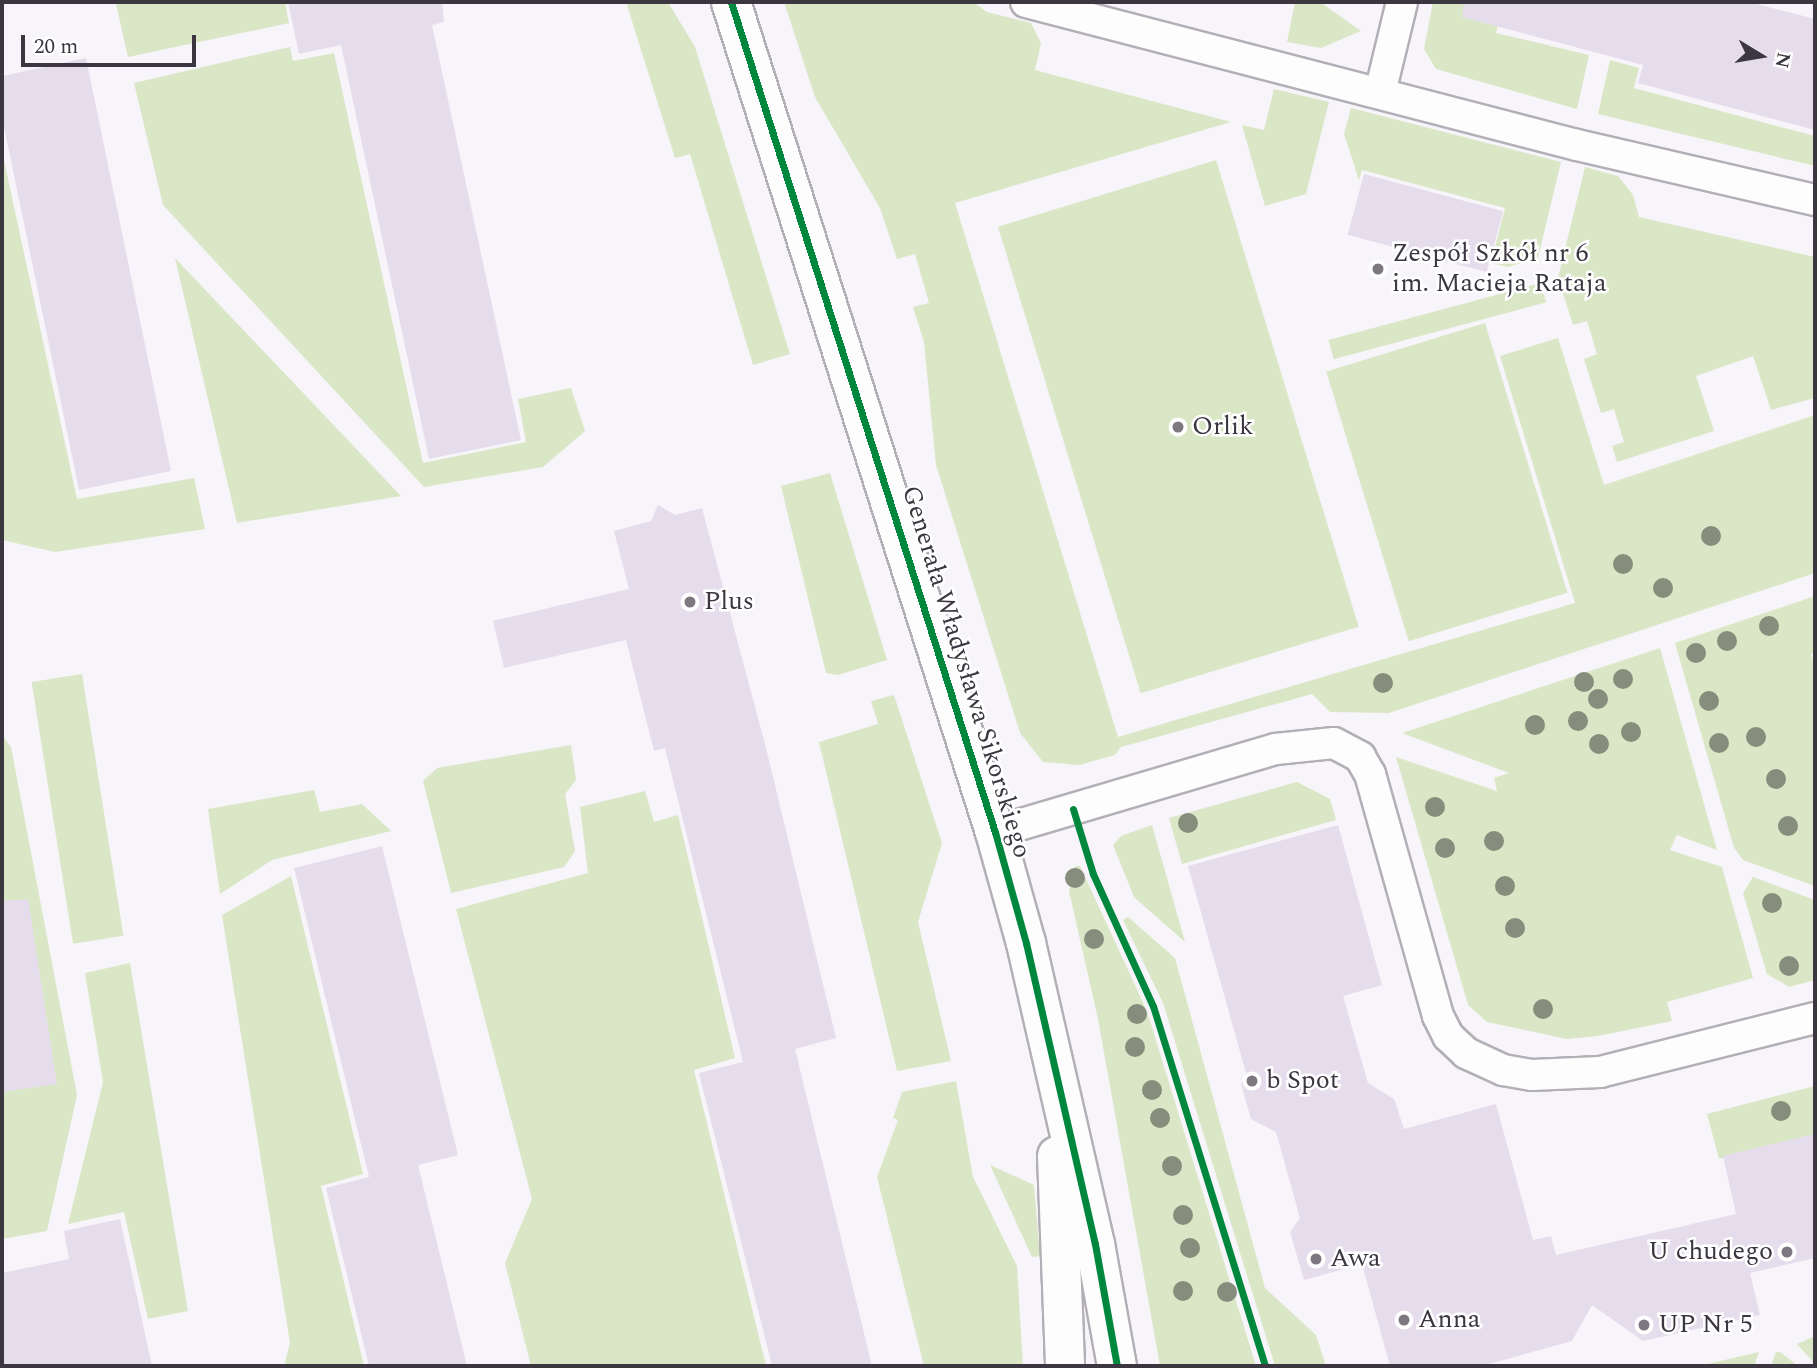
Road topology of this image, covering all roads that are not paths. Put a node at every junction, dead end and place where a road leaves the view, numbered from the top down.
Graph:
1 (730, 2) edge
2 (1026, 2) edge
3 (1402, 2) edge
4 (1380, 93) junction
5 (1815, 200) edge
6 (995, 832) junction
7 (1040, 1005) junction
8 (1815, 1018) edge
9 (1065, 1366) edge
10 (1117, 1366) edge

1 - 6 street, Generała Władysława Sikorskiego
2 - 4 lane
3 - 4 lane
4 - 5 lane
6 - 7 street, Generała Władysława Sikorskiego
6 - 8 lane
7 - 9 street, Generała Władysława Sikorskiego
7 - 10 street, Generała Władysława Sikorskiego

